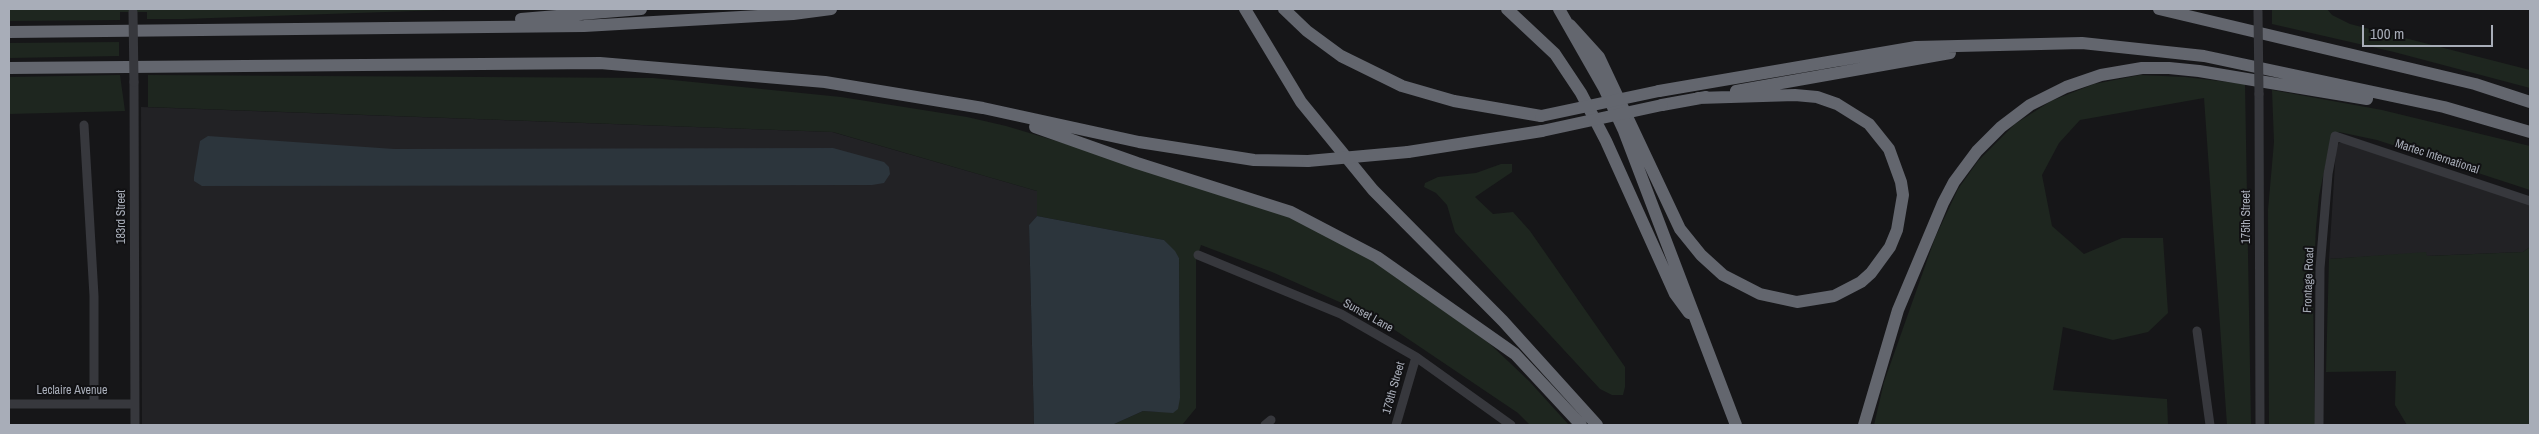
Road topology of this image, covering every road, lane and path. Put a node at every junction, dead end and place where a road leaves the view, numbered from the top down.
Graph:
1 (641, 9) edge
2 (831, 9) edge
3 (1284, 9) edge
4 (1507, 9) edge
5 (1559, 9) edge
6 (2159, 9) edge
7 (133, 10) edge
8 (1245, 10) edge
9 (2258, 10) edge
10 (1570, 25) junction
11 (425, 26) junction
12 (9, 32) edge
13 (2000, 45) junction
14 (9, 68) edge
15 (1698, 98) junction
16 (2530, 102) edge
17 (2444, 107) junction
18 (983, 108) junction
19 (84, 125) dead end
20 (2530, 132) edge
21 (2335, 136) joint
22 (2530, 200) edge
23 (1198, 254) dead end
24 (1699, 327) junction
25 (2197, 331) dead end
26 (1416, 357) junction
27 (9, 404) edge
28 (94, 404) junction
29 (135, 404) junction
30 (135, 425) edge
31 (1396, 425) edge
32 (1511, 425) edge
33 (1581, 425) edge
34 (1597, 425) edge
35 (1736, 425) edge
36 (1864, 425) edge
37 (2210, 425) edge
38 (2260, 425) edge
39 (2319, 425) edge

1 - 11 highway
2 - 11 highway
3 - 13 highway, bridge
4 - 24 highway
5 - 10 highway
6 - 16 highway
7 - 29 street, 183rd Street, bridge
8 - 34 highway
9 - 38 street, 175th Street, bridge
10 - 15 highway
10 - 24 highway
11 - 12 highway
13 - 15 highway
13 - 17 highway
14 - 18 highway
15 - 18 highway, bridge
17 - 20 highway
17 - 36 highway
18 - 33 highway
19 - 28 street
21 - 22 street, Martec International
21 - 39 street, Frontage Road
23 - 26 street, Sunset Lane
24 - 35 highway
25 - 37 street
26 - 31 street, 179th Street
26 - 32 street, Sunset Lane
27 - 28 street, Leclaire Avenue
28 - 29 street, Leclaire Avenue
29 - 30 street, 183rd Street

